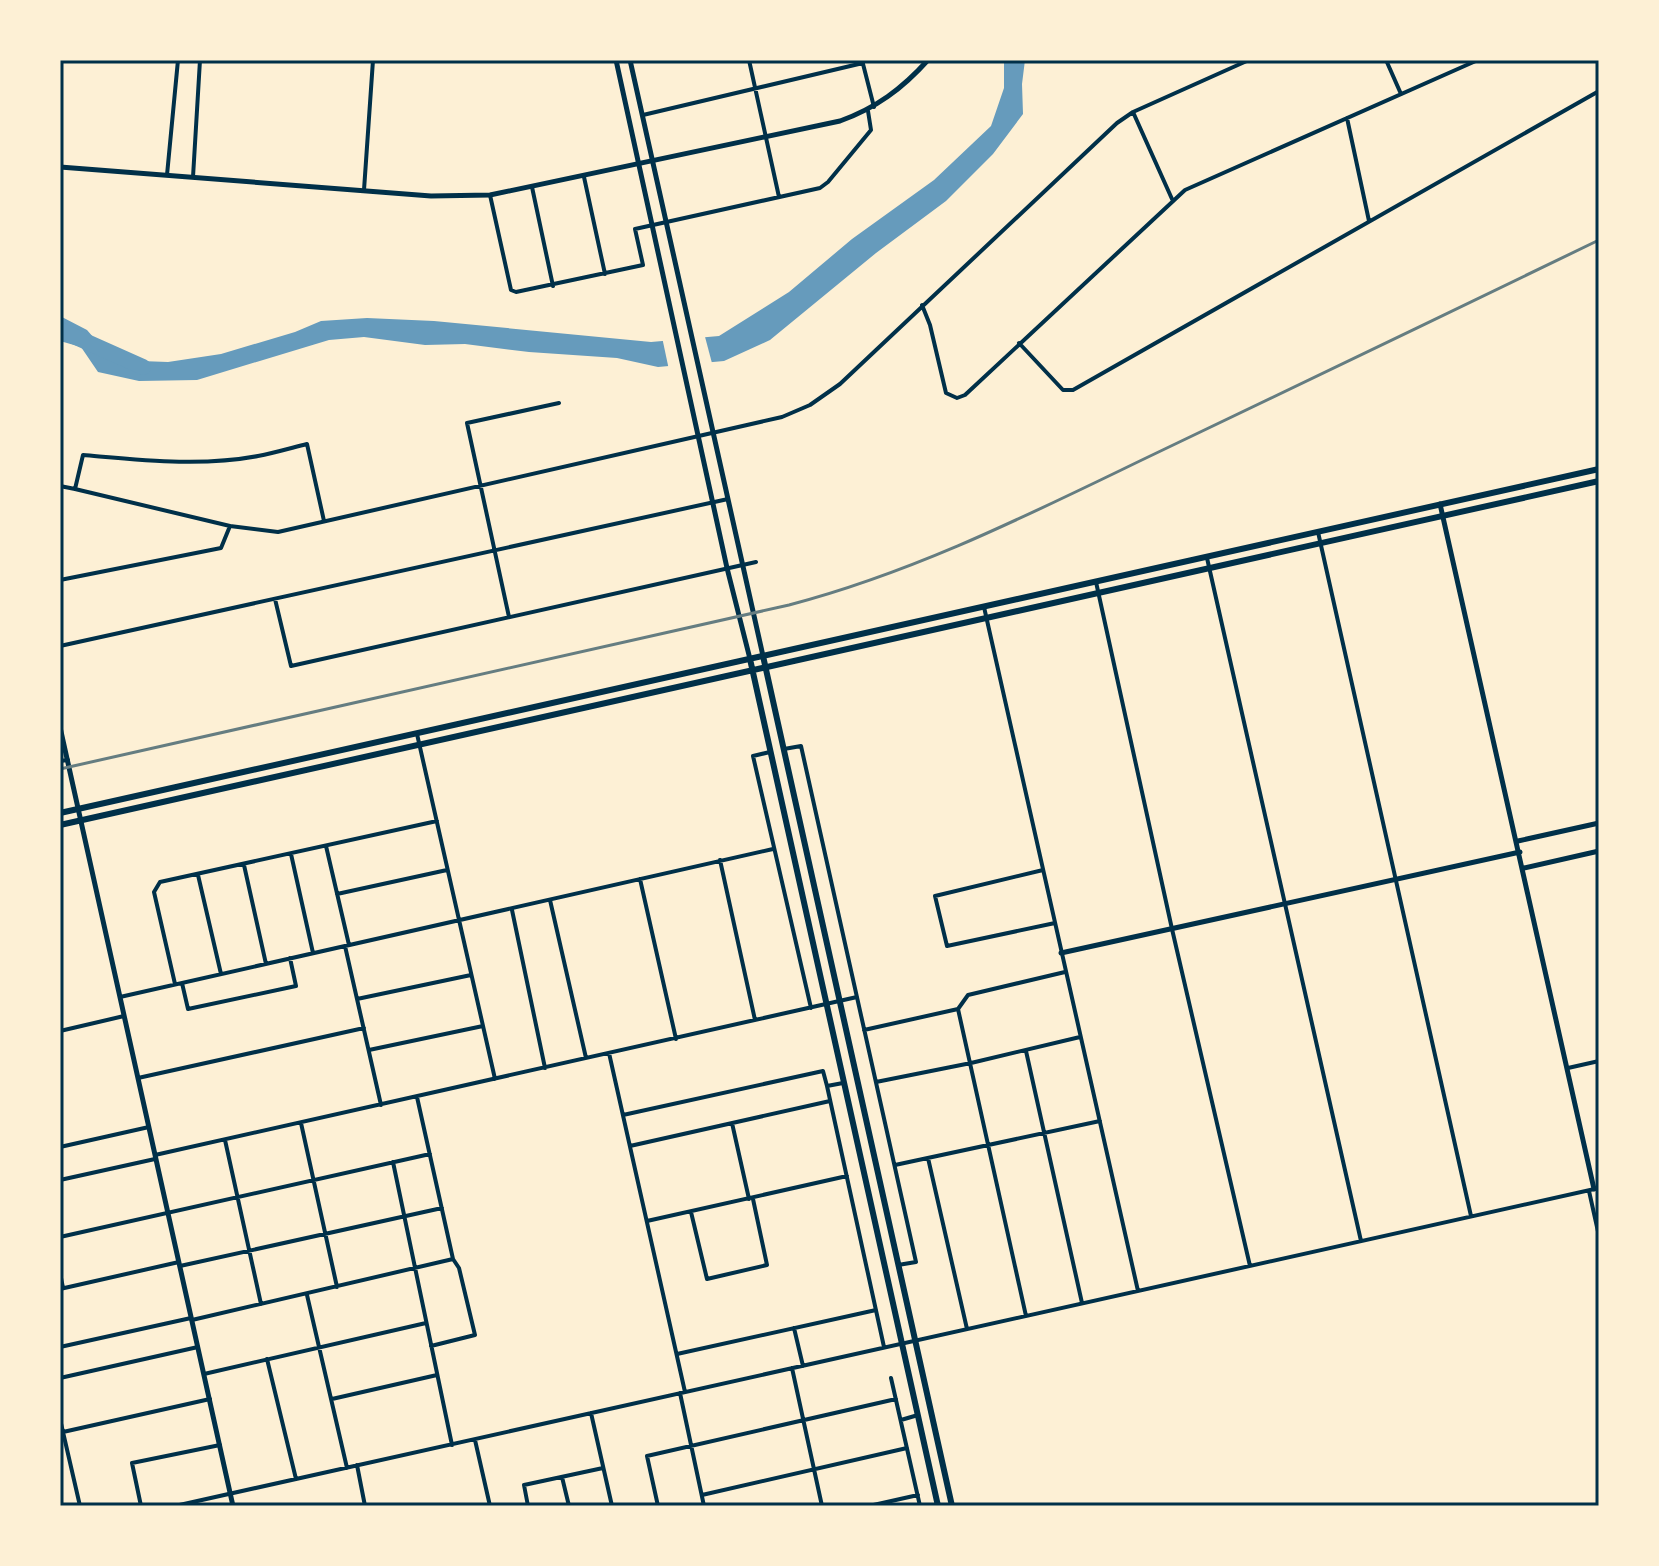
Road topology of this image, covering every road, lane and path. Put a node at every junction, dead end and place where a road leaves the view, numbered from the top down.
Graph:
1 (178, 60) edge
2 (200, 60) edge
3 (373, 60) edge
4 (616, 60) edge
5 (630, 60) edge
6 (749, 60) edge
7 (928, 60) edge
8 (1249, 60) edge
9 (1386, 60) edge
10 (1478, 60) edge
11 (862, 62) edge
12 (756, 89) junction
13 (1599, 91) edge
14 (1401, 94) junction
15 (874, 107) junction
16 (868, 111) junction
17 (1133, 112) junction
18 (642, 115) junction
19 (1347, 118) junction
20 (767, 138) junction
21 (652, 162) junction
22 (640, 164) junction
23 (60, 167) edge
24 (167, 175) junction
25 (584, 177) junction
26 (193, 178) junction
27 (532, 187) junction
28 (364, 190) junction
29 (490, 195) junction
30 (779, 197) junction
31 (1172, 199) junction
32 (1369, 221) junction
33 (666, 222) junction
34 (653, 225) junction
35 (605, 274) junction
36 (553, 286) junction
37 (922, 305) junction
38 (1019, 343) junction
39 (559, 403) dead end
40 (713, 434) junction
41 (700, 437) junction
42 (1599, 469) edge
43 (1599, 481) edge
44 (481, 485) junction
45 (60, 486) edge
46 (75, 489) junction
47 (728, 499) junction
48 (714, 502) junction
49 (1440, 504) junction
50 (1443, 516) junction
51 (324, 521) junction
52 (230, 526) junction
53 (1318, 532) junction
54 (1321, 544) junction
55 (496, 551) junction
56 (1207, 558) junction
57 (756, 562) dead end
58 (743, 564) junction
59 (727, 568) junction
60 (1210, 569) junction
61 (60, 580) edge
62 (1096, 582) junction
63 (1099, 594) junction
64 (275, 599) junction
65 (984, 607) junction
66 (509, 617) junction
67 (987, 619) junction
68 (60, 646) edge
69 (763, 656) junction
70 (750, 659) junction
71 (765, 669) junction
72 (752, 671) junction
73 (60, 727) edge
74 (417, 733) junction
75 (420, 745) junction
76 (784, 749) junction
77 (770, 752) junction
78 (68, 760) junction
79 (60, 761) edge
80 (78, 809) junction
81 (60, 813) edge
82 (81, 821) junction
83 (437, 821) junction
84 (1599, 823) edge
85 (60, 825) edge
86 (1518, 841) junction
87 (326, 846) junction
88 (773, 849) junction
89 (1599, 851) edge
90 (1520, 852) junction
91 (291, 853) junction
92 (720, 860) junction
93 (244, 864) junction
94 (1524, 868) junction
95 (447, 870) junction
96 (1043, 870) junction
97 (198, 874) junction
98 (640, 879) junction
99 (1396, 879) junction
100 (337, 894) junction
101 (550, 900) junction
102 (1285, 904) junction
103 (511, 909) junction
104 (460, 920) junction
105 (1055, 923) junction
106 (1172, 929) junction
107 (347, 945) junction
108 (313, 953) junction
109 (1061, 953) junction
110 (290, 958) junction
111 (266, 964) junction
112 (1065, 972) junction
113 (221, 974) junction
114 (471, 975) junction
115 (182, 983) junction
116 (175, 984) junction
117 (120, 997) junction
118 (857, 997) junction
119 (357, 999) junction
120 (839, 1001) junction
121 (826, 1004) junction
122 (811, 1008) junction
123 (958, 1009) junction
124 (124, 1016) junction
125 (755, 1020) junction
126 (483, 1026) junction
127 (364, 1028) junction
128 (864, 1030) junction
129 (60, 1031) edge
130 (1080, 1037) junction
131 (676, 1039) junction
132 (369, 1050) junction
133 (1026, 1051) junction
134 (609, 1053) junction
135 (586, 1058) junction
136 (1599, 1061) edge
137 (971, 1063) junction
138 (545, 1068) junction
139 (1568, 1068) junction
140 (138, 1078) junction
141 (495, 1079) junction
142 (876, 1082) junction
143 (843, 1083) junction
144 (827, 1086) junction
145 (417, 1097) junction
146 (830, 1101) junction
147 (381, 1105) junction
148 (623, 1115) junction
149 (1100, 1121) junction
150 (301, 1123) junction
151 (732, 1123) junction
152 (149, 1127) junction
153 (1045, 1133) junction
154 (225, 1140) junction
155 (630, 1146) junction
156 (989, 1146) junction
157 (60, 1147) edge
158 (430, 1154) junction
159 (156, 1157) junction
160 (928, 1158) junction
161 (393, 1162) junction
162 (895, 1165) junction
163 (847, 1176) junction
164 (60, 1180) edge
165 (313, 1181) junction
166 (1594, 1189) edge
167 (238, 1198) junction
168 (751, 1199) junction
169 (442, 1208) junction
170 (168, 1212) junction
171 (691, 1212) junction
172 (405, 1216) junction
173 (1471, 1216) junction
174 (647, 1221) junction
175 (326, 1234) junction
176 (1599, 1236) edge
177 (60, 1237) edge
178 (1361, 1241) junction
179 (250, 1251) junction
180 (453, 1259) junction
181 (179, 1264) junction
182 (898, 1265) junction
183 (1250, 1266) junction
184 (415, 1269) junction
185 (60, 1273) edge
186 (337, 1287) junction
187 (62, 1289) edge
188 (1138, 1291) junction
189 (307, 1294) junction
190 (1082, 1303) junction
191 (261, 1304) junction
192 (876, 1310) junction
193 (1026, 1316) junction
194 (192, 1319) junction
195 (426, 1323) junction
196 (794, 1328) junction
197 (967, 1329) junction
198 (915, 1340) junction
199 (902, 1343) junction
200 (431, 1346) junction
201 (60, 1347) edge
202 (198, 1347) junction
203 (319, 1347) junction
204 (884, 1347) junction
205 (677, 1354) junction
206 (267, 1359) junction
207 (803, 1366) junction
208 (792, 1368) junction
209 (204, 1374) junction
210 (437, 1375) junction
211 (60, 1378) edge
212 (891, 1378) dead end
213 (683, 1393) junction
214 (210, 1399) junction
215 (332, 1399) junction
216 (896, 1399) junction
217 (591, 1413) junction
218 (918, 1415) junction
219 (60, 1419) edge
220 (901, 1420) junction
221 (803, 1421) junction
222 (63, 1432) junction
223 (475, 1440) junction
224 (220, 1445) junction
225 (452, 1445) junction
226 (691, 1446) junction
227 (907, 1448) junction
228 (357, 1465) junction
229 (347, 1468) junction
230 (603, 1468) junction
231 (815, 1470) junction
232 (562, 1477) junction
233 (296, 1479) junction
234 (231, 1494) junction
235 (702, 1495) junction
236 (918, 1495) junction
237 (80, 1506) edge
238 (141, 1506) edge
239 (175, 1506) edge
240 (233, 1506) edge
241 (365, 1506) edge
242 (490, 1506) edge
243 (528, 1506) edge
244 (569, 1506) edge
245 (612, 1506) edge
246 (658, 1506) edge
247 (704, 1506) edge
248 (822, 1506) edge
249 (869, 1506) edge
250 (920, 1506) edge
251 (938, 1506) edge
252 (952, 1506) edge

1 - 24 street
2 - 26 street
3 - 28 street
4 - 22 street
5 - 18 street
6 - 12 street
7 - 15 street
8 - 17 street
9 - 14 street
10 - 14 street
11 - 12 street
11 - 15 street
12 - 18 street
12 - 20 street
13 - 32 street
14 - 19 street
15 - 16 street
16 - 20 street
16 - 30 street
17 - 31 street
17 - 37 street
18 - 21 street
19 - 31 street
19 - 32 street
20 - 21 street
20 - 30 street
21 - 22 street
21 - 33 street
22 - 25 street
22 - 34 street
23 - 24 street
24 - 26 street
25 - 27 street
25 - 35 street
26 - 28 street
27 - 29 street
27 - 36 street
28 - 29 street
29 - 36 street
30 - 33 street
31 - 38 street
32 - 38 street
33 - 34 street
33 - 40 street
34 - 35 street
34 - 41 street
35 - 36 street
37 - 38 street
37 - 40 street
39 - 44 street
40 - 41 street
40 - 47 street
41 - 44 street
41 - 48 street
42 - 49 highway
43 - 50 highway
44 - 51 street
44 - 55 street
45 - 46 street
46 - 51 street
46 - 52 street
47 - 48 street
47 - 58 street
48 - 55 street
48 - 59 street
49 - 50 street
49 - 53 highway
50 - 54 highway
50 - 86 street
51 - 52 street
52 - 61 street
53 - 54 street
53 - 56 highway
54 - 60 highway
54 - 99 street
55 - 64 street
55 - 66 street
56 - 60 street
56 - 62 highway
57 - 58 street
58 - 59 street
58 - 69 street
59 - 66 street
59 - 70 street
60 - 63 highway
60 - 102 street
62 - 63 street
62 - 65 highway
63 - 67 highway
63 - 106 street
64 - 66 street
64 - 68 street
65 - 67 street
65 - 69 highway
67 - 71 highway
67 - 96 street
69 - 70 highway
69 - 71 highway
70 - 72 highway
70 - 74 highway
71 - 72 highway
71 - 76 highway
72 - 75 highway
72 - 77 highway
73 - 78 street
74 - 75 street
74 - 80 highway
75 - 82 highway
75 - 83 street
76 - 118 street
76 - 120 highway
77 - 88 street
77 - 121 highway
78 - 79 street
78 - 80 street
80 - 81 highway
80 - 82 street
82 - 85 highway
82 - 117 street
83 - 87 street
83 - 95 street
84 - 86 street
86 - 90 street
87 - 91 street
87 - 100 street
88 - 92 street
88 - 122 street
89 - 94 street
90 - 94 street
90 - 99 street
91 - 93 street
91 - 108 street
92 - 98 street
92 - 125 street
93 - 97 street
93 - 111 street
94 - 139 street
95 - 100 street
95 - 104 street
96 - 105 street
96 - 105 street
97 - 113 street
97 - 116 street
98 - 101 street
98 - 131 street
99 - 102 street
99 - 173 street
100 - 107 street
101 - 103 street
101 - 135 street
102 - 106 street
102 - 178 street
103 - 104 street
103 - 138 street
104 - 107 street
104 - 114 street
105 - 109 street
106 - 109 street
106 - 183 street
107 - 108 street
107 - 119 street
108 - 110 street
109 - 112 street
110 - 111 street
110 - 115 street
111 - 113 street
112 - 123 street
112 - 130 street
113 - 115 street
114 - 119 street
114 - 126 street
115 - 116 street
116 - 117 street
117 - 124 street
118 - 120 street
118 - 128 street
119 - 127 street
120 - 121 street
120 - 182 highway
121 - 122 street
121 - 143 highway
122 - 125 street
123 - 128 street
123 - 137 street
124 - 129 street
124 - 140 street
125 - 131 street
126 - 132 street
126 - 141 street
127 - 132 street
127 - 140 street
128 - 142 street
130 - 133 street
130 - 149 street
131 - 134 street
132 - 147 street
133 - 137 street
133 - 153 street
134 - 135 street
134 - 148 street
135 - 138 street
136 - 139 street
137 - 142 street
137 - 156 street
138 - 141 street
139 - 166 street
140 - 152 street
141 - 145 street
142 - 162 street
143 - 144 street
143 - 199 highway
144 - 146 street
144 - 148 street
145 - 147 street
145 - 158 street
146 - 151 street
146 - 163 street
147 - 150 street
148 - 155 street
149 - 153 street
149 - 188 street
150 - 154 street
150 - 165 street
151 - 155 street
151 - 168 street
152 - 157 street
152 - 159 street
153 - 156 street
153 - 190 street
154 - 159 street
154 - 167 street
155 - 174 street
156 - 160 street
156 - 193 street
158 - 161 street
158 - 169 street
159 - 164 street
159 - 170 street
160 - 162 street
160 - 197 street
161 - 165 street
161 - 172 street
162 - 182 street
163 - 168 street
163 - 192 street
165 - 167 street
165 - 175 street
166 - 173 street
166 - 176 street
167 - 170 street
167 - 179 street
168 - 171 street
168 - 171 street
169 - 172 street
169 - 180 street
170 - 177 street
170 - 181 street
171 - 174 street
172 - 175 street
172 - 184 street
173 - 178 street
174 - 205 street
175 - 179 street
175 - 186 street
178 - 183 street
179 - 181 street
179 - 191 street
180 - 184 street
180 - 200 street
181 - 187 street
181 - 194 street
182 - 198 highway
183 - 188 street
184 - 186 street
184 - 195 street
185 - 187 street
186 - 189 street
188 - 190 street
189 - 191 street
189 - 203 street
190 - 193 street
191 - 194 street
192 - 196 street
192 - 204 street
193 - 197 street
194 - 201 street
194 - 202 street
195 - 200 street
195 - 203 street
196 - 205 street
196 - 207 street
197 - 198 street
198 - 199 street
198 - 252 highway
199 - 204 street
199 - 218 highway
200 - 210 street
202 - 209 street
202 - 211 street
203 - 206 street
203 - 215 street
204 - 207 street
205 - 213 street
206 - 209 street
206 - 233 street
207 - 208 street
208 - 213 street
208 - 221 street
209 - 214 street
210 - 215 street
210 - 225 street
212 - 216 street
213 - 217 street
213 - 226 street
214 - 222 street
214 - 224 street
215 - 229 street
216 - 220 street
216 - 221 street
217 - 223 street
217 - 230 street
218 - 220 street
218 - 251 highway
219 - 222 street
220 - 227 street
221 - 226 street
221 - 231 street
222 - 237 street
223 - 225 street
223 - 242 street
224 - 234 street
224 - 238 street
225 - 228 street
226 - 235 street
226 - 246 street
227 - 231 street
227 - 236 street
228 - 229 street
228 - 241 street
229 - 233 street
230 - 232 street
230 - 245 street
231 - 235 street
231 - 248 street
232 - 243 street
232 - 244 street
233 - 234 street
234 - 239 street
234 - 240 street
235 - 247 street
236 - 249 street
236 - 250 street

